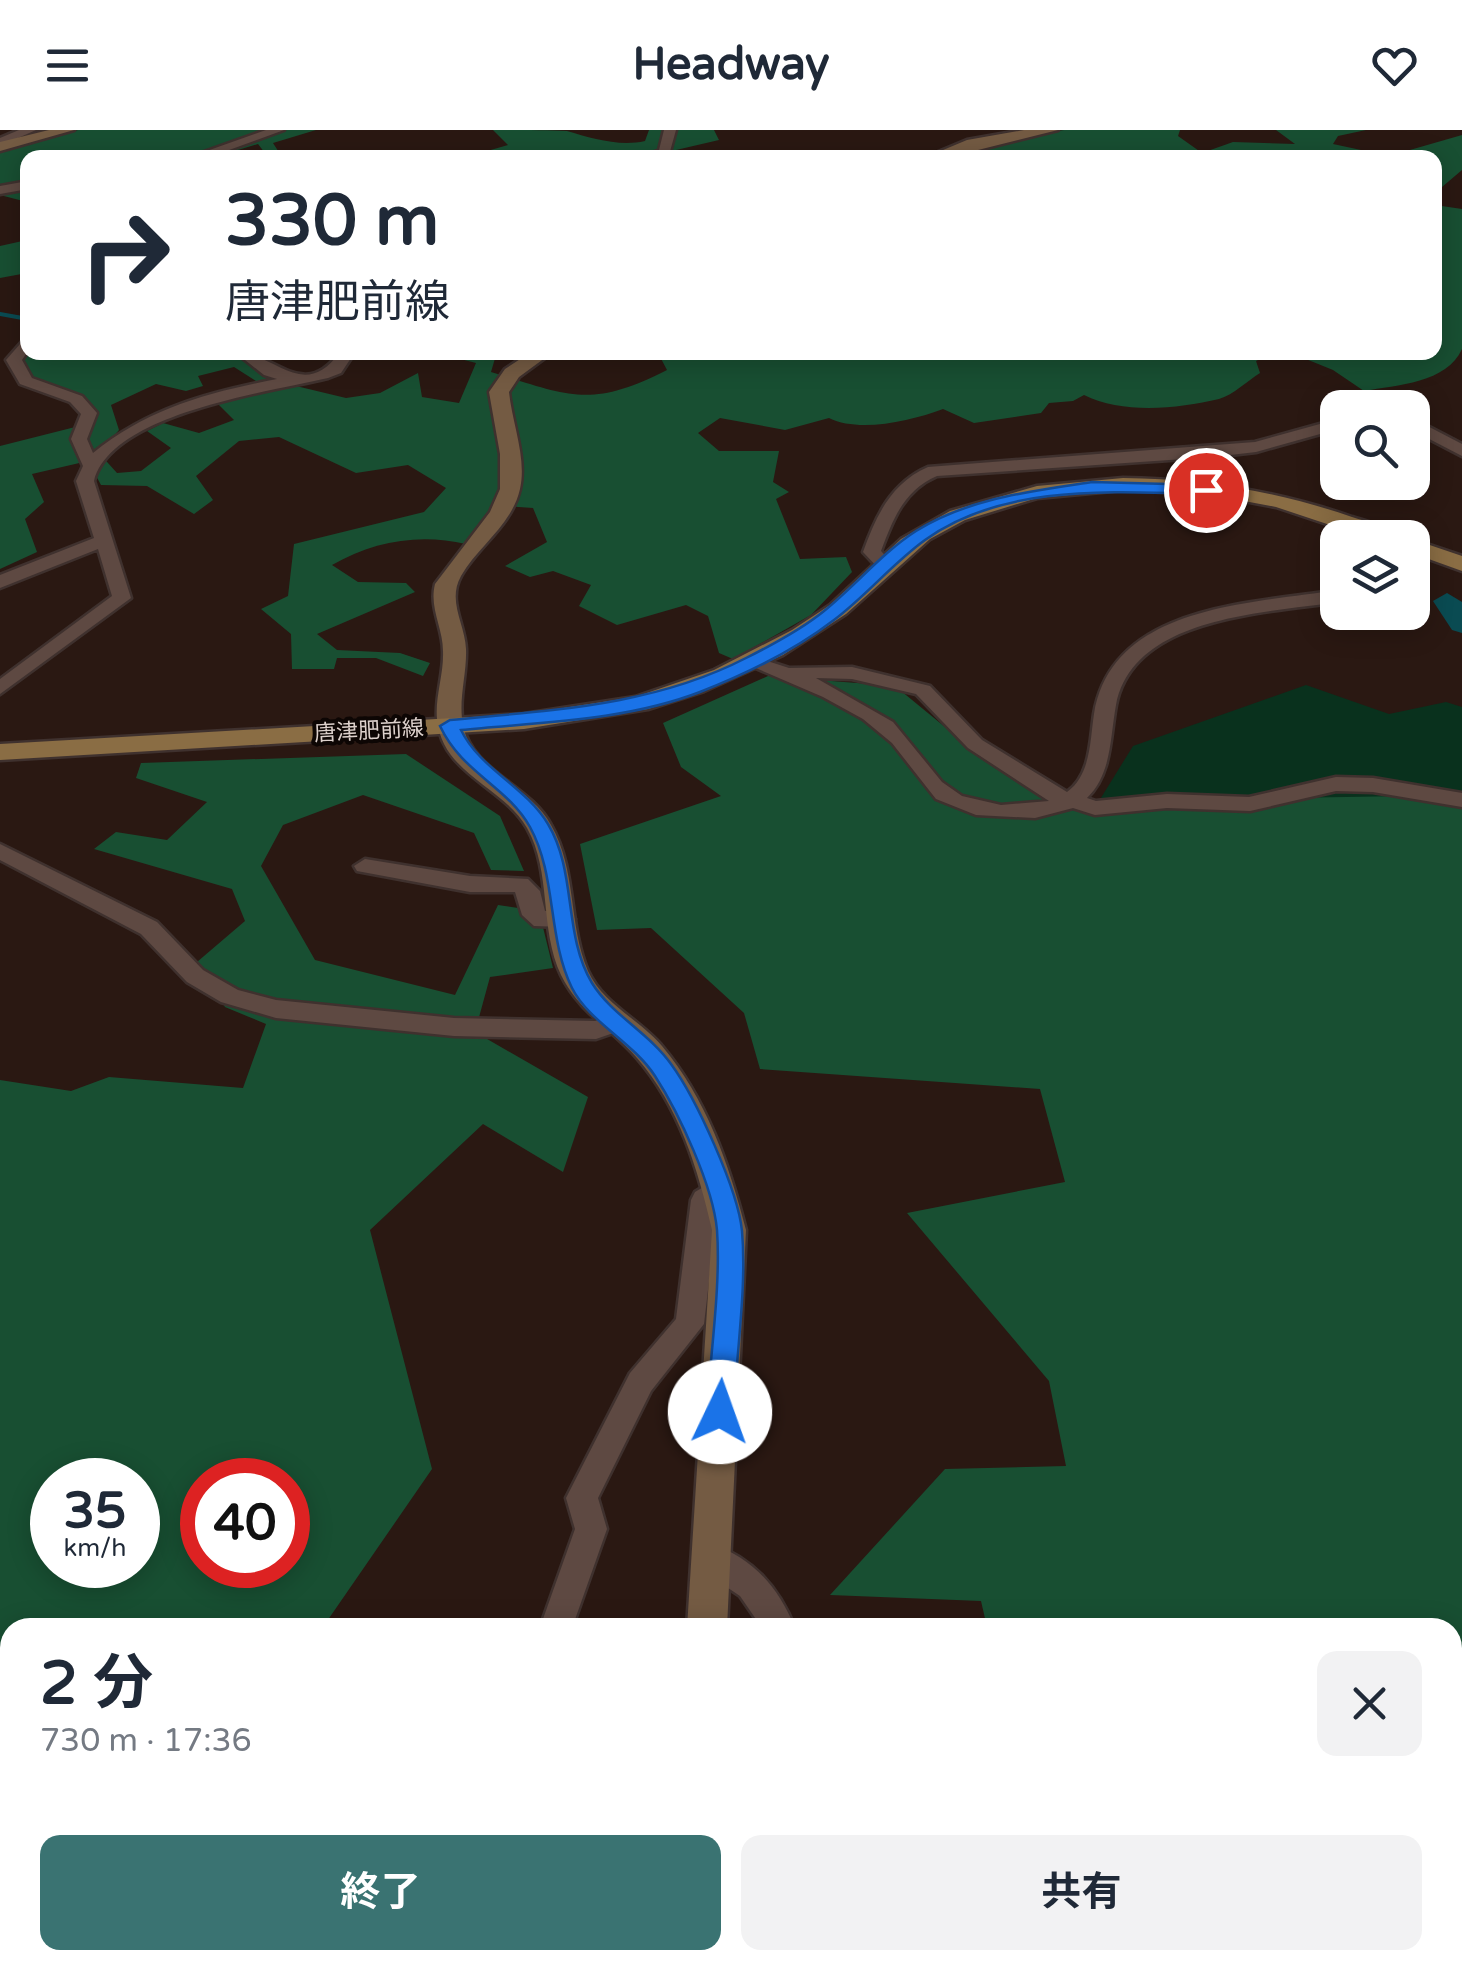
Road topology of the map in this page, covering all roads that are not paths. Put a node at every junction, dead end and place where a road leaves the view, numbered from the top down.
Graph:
1 (30, 130) edge
2 (68, 130) edge
3 (278, 130) edge
4 (1051, 130) edge
5 (0, 144) edge
6 (217, 150) edge
7 (953, 150) edge
8 (20, 351) edge
9 (253, 360) edge
10 (343, 360) edge
11 (531, 360) edge
12 (297, 380) junction
13 (1320, 428) edge
14 (1430, 433) edge
15 (1462, 451) edge
16 (90, 464) junction
17 (1340, 520) edge
18 (104, 541) junction
19 (1430, 552) edge
20 (1462, 564) edge
21 (886, 566) junction
22 (0, 582) edge
23 (1320, 599) edge
24 (752, 662) junction
25 (787, 672) junction
26 (0, 688) edge
27 (450, 726) junction
28 (0, 752) edge
29 (1462, 800) edge
30 (1070, 803) junction
31 (0, 852) edge
32 (365, 866) dead end
33 (563, 920) junction
34 (616, 1023) junction
35 (720, 1188) junction
36 (711, 1558) junction
37 (559, 1618) edge
38 (708, 1618) edge
39 (775, 1618) edge

1 - 5 street
2 - 5 street
3 - 6 street
4 - 7 street
8 - 16 street
9 - 12 street
10 - 12 street
11 - 27 street
12 - 16 street
13 - 21 street
14 - 15 street
16 - 18 street
17 - 21 main road, 唐津肥前線
18 - 22 street
18 - 26 street
19 - 20 main road
21 - 24 main road, 唐津肥前線
23 - 30 street
24 - 25 street
24 - 27 main road, 唐津肥前線
25 - 30 street
25 - 30 street
27 - 28 main road, 唐津肥前線
27 - 33 street
29 - 30 street
31 - 34 street
32 - 33 street
33 - 34 street
34 - 35 street
35 - 36 street
35 - 37 street
36 - 38 street
36 - 39 street

